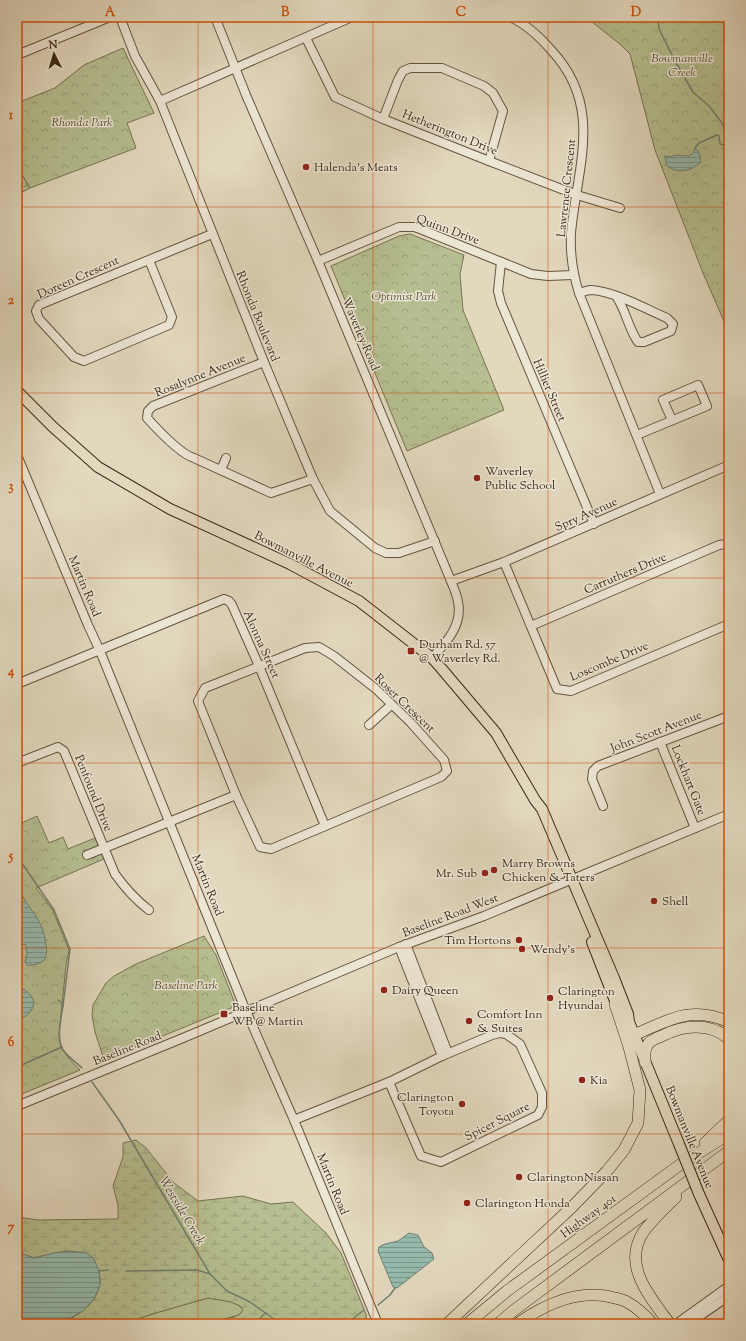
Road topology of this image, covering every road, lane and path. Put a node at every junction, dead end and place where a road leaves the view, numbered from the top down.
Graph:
1 (110, 17) edge
2 (120, 17) edge
3 (215, 17) edge
4 (352, 17) edge
5 (510, 17) edge
6 (306, 38) junction
7 (17, 55) edge
8 (236, 67) junction
9 (160, 101) junction
10 (383, 119) junction
11 (489, 161) junction
12 (577, 195) junction
13 (620, 208) dead end
14 (212, 234) junction
15 (149, 260) junction
16 (318, 261) junction
17 (502, 262) junction
18 (573, 275) junction
19 (579, 293) junction
20 (616, 296) junction
21 (264, 362) junction
22 (17, 391) edge
23 (672, 420) junction
24 (637, 435) junction
25 (17, 455) edge
26 (226, 458) dead end
27 (729, 465) edge
28 (220, 470) junction
29 (313, 479) junction
30 (660, 494) junction
31 (594, 524) junction
32 (435, 541) junction
33 (729, 546) edge
34 (504, 562) junction
35 (451, 581) junction
36 (729, 624) edge
37 (531, 626) junction
38 (100, 651) junction
39 (432, 658) junction
40 (259, 666) junction
41 (17, 684) edge
42 (391, 704) junction
43 (729, 716) edge
44 (369, 725) dead end
45 (660, 742) junction
46 (17, 763) edge
47 (236, 795) junction
48 (603, 806) dead end
49 (729, 814) edge
50 (169, 821) junction
51 (325, 826) junction
52 (695, 828) junction
53 (104, 847) junction
54 (87, 855) dead end
55 (570, 880) junction
56 (149, 910) dead end
57 (402, 946) junction
58 (615, 1004) junction
59 (246, 1011) junction
60 (629, 1022) junction
61 (729, 1022) edge
62 (634, 1035) junction
63 (729, 1039) edge
64 (445, 1054) junction
65 (645, 1062) junction
66 (389, 1082) junction
67 (17, 1106) edge
68 (294, 1120) junction
69 (729, 1120) edge
70 (729, 1134) edge
71 (729, 1151) edge
72 (715, 1160) junction
73 (681, 1164) junction
74 (729, 1260) edge
75 (729, 1286) edge
76 (729, 1296) edge
77 (378, 1324) edge
78 (447, 1324) edge
79 (467, 1324) edge
80 (498, 1324) edge
81 (517, 1324) edge
82 (653, 1324) edge
83 (670, 1324) edge
84 (676, 1324) edge
85 (688, 1324) edge

1 - 7 street
2 - 9 street, Rhonda Boulevard
3 - 8 street, Waverley Road
4 - 6 street
5 - 12 street, Lawrence Crescent
6 - 8 street
6 - 10 street, Hetherington Drive
8 - 9 street
8 - 16 street, Waverley Road
9 - 14 street, Rhonda Boulevard
10 - 11 street, Hetherington Drive
10 - 11 street
11 - 12 street, Hetherington Drive
12 - 13 street, Hetherington Drive
12 - 18 street, Lawrence Crescent
14 - 15 street, Doreen Crescent
14 - 21 street, Rhonda Boulevard
15 - 15 street, Doreen Crescent
16 - 17 street, Quinn Drive
16 - 32 street, Waverley Road
17 - 18 street, Quinn Drive
17 - 31 street, Hillier Street
18 - 19 street, Lawrence Crescent
19 - 20 street
19 - 24 street, Lawrence Crescent
20 - 20 street
21 - 28 street, Rosalynne Avenue
21 - 29 street, Rhonda Boulevard
22 - 39 main road, Bowmanville Avenue
23 - 23 street
23 - 24 street
24 - 30 street, Lawrence Crescent
25 - 38 street, Martin Road
26 - 28 street
27 - 30 street, Spry Avenue
28 - 29 street, Rosalynne Avenue
29 - 32 street, Rhonda Boulevard
30 - 31 street, Spry Avenue
31 - 34 street, Spry Avenue
32 - 35 street, Waverley Road
33 - 37 street, Carruthers Drive
34 - 35 street, Spry Avenue
34 - 37 street, Loscombe Drive
35 - 39 street, Waverley Road
36 - 37 street, Loscombe Drive
38 - 40 street, Alonna Street
38 - 41 street
38 - 50 street, Martin Road
39 - 55 main road, Bowmanville Avenue
40 - 42 street, Roser Crescent
40 - 47 street, Roser Crescent
40 - 51 street, Alonna Street
42 - 44 street
42 - 51 street, Roser Crescent
43 - 45 street, John Scott Avenue
45 - 48 street, John Scott Avenue
45 - 52 street, Lockhart Gate
46 - 53 street, Penfound Drive
47 - 50 street
47 - 51 street, Roser Crescent
49 - 52 street, Baseline Road West
50 - 53 street
50 - 59 street, Martin Road
52 - 55 street, Baseline Road West
53 - 54 street
53 - 56 street
55 - 57 street, Baseline Road West
55 - 58 main road, Bowmanville Avenue
55 - 60 main road, Bowmanville Avenue
57 - 59 street, Baseline Road West
57 - 64 street
58 - 60 main road, Bowmanville Avenue
58 - 78 highway
59 - 67 street, Baseline Road
59 - 68 street, Martin Road
60 - 62 main road, Bowmanville Avenue
61 - 62 highway
62 - 65 main road, Bowmanville Avenue
63 - 65 highway
64 - 66 street, Spicer Square
64 - 66 street, Spicer Square
65 - 74 main road, Bowmanville Avenue, bridge
66 - 68 street, Spicer Square
68 - 77 street, Martin Road
69 - 73 highway
70 - 73 highway, Highway 401
71 - 72 highway
72 - 80 highway
72 - 83 highway
73 - 79 highway, Highway 401
75 - 84 street
76 - 85 street
81 - 82 highway

